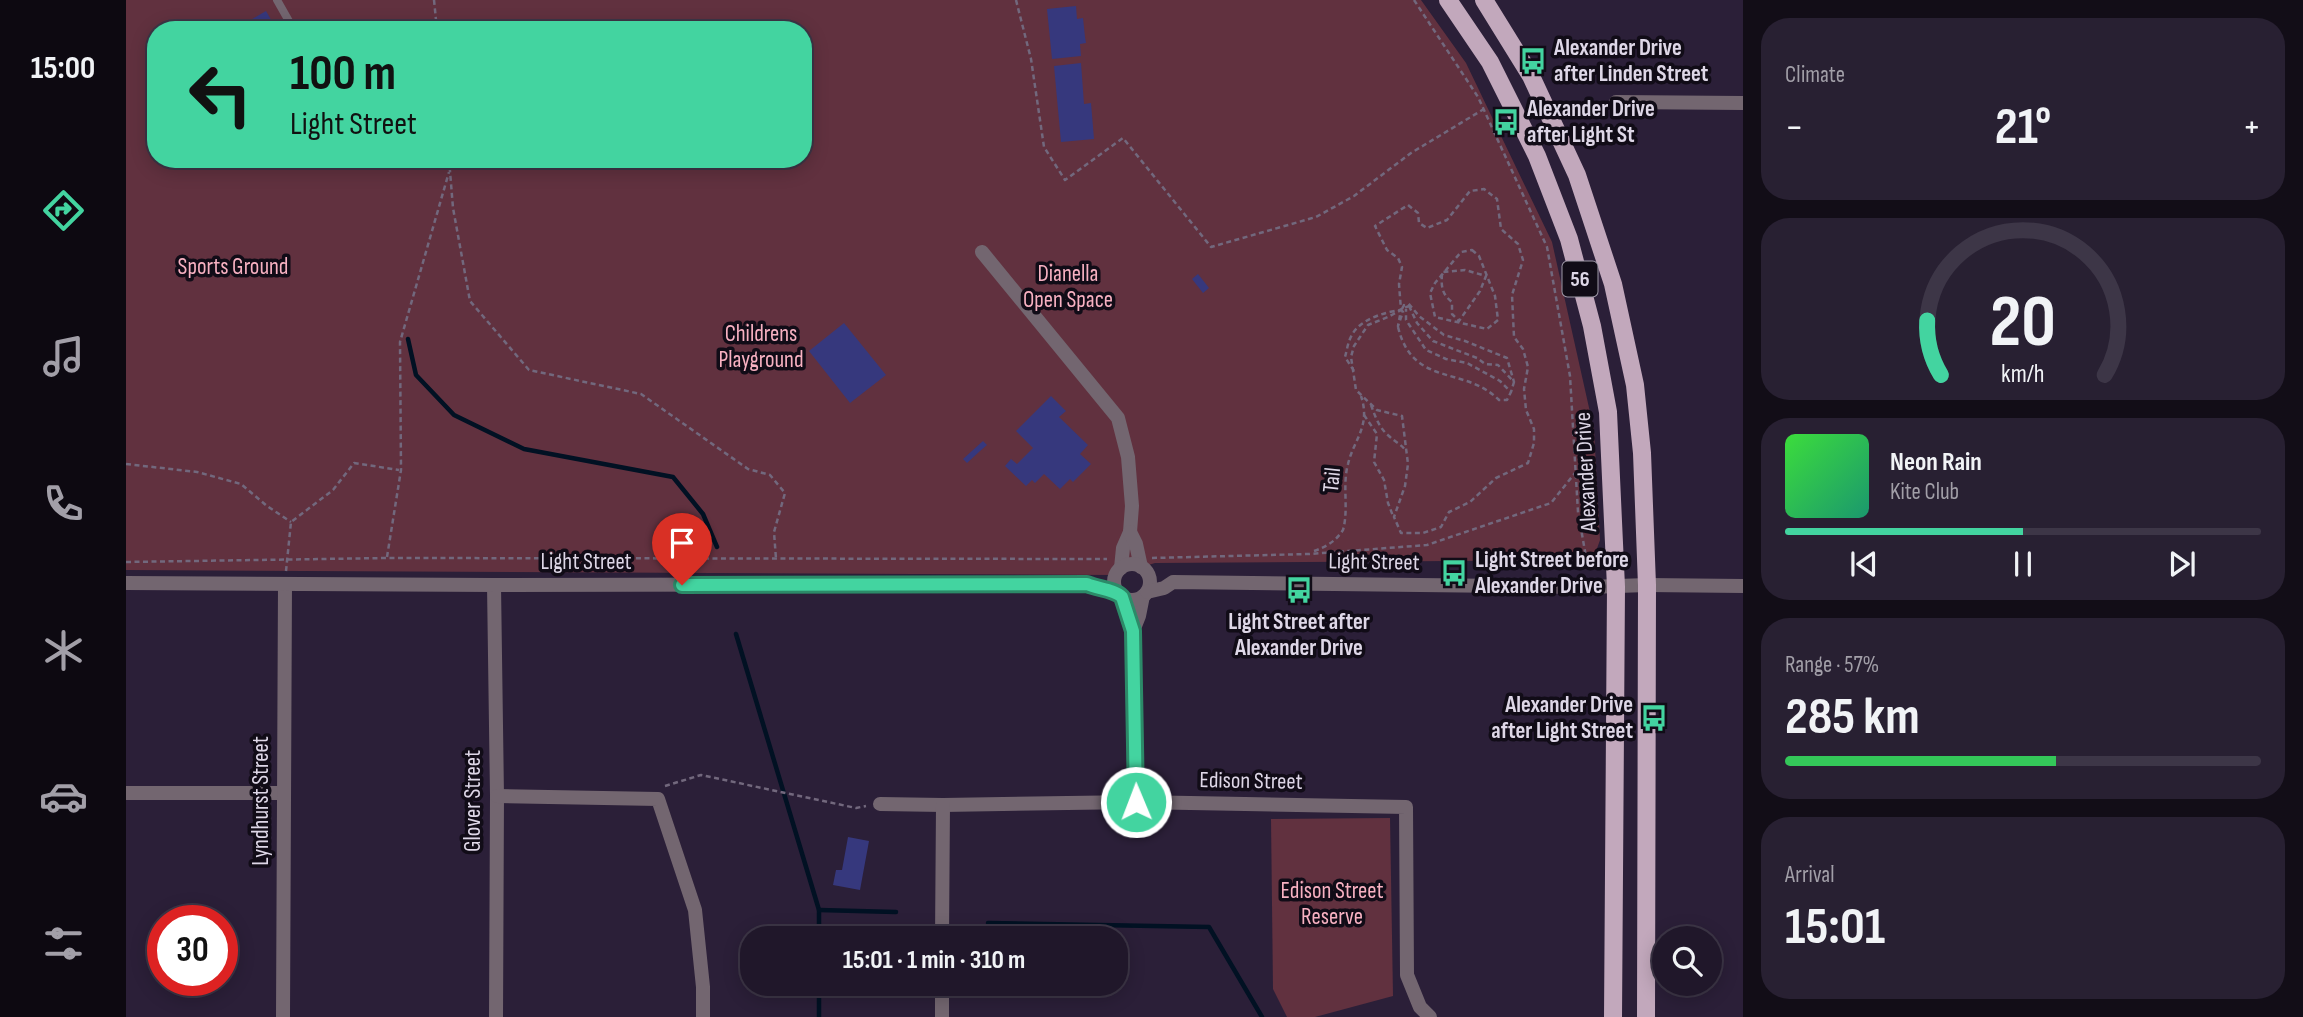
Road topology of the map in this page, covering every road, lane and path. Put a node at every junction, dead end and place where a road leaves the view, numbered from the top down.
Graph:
1 (277, 0) edge
2 (435, 0) edge
3 (1016, 0) edge
4 (1414, 0) edge
5 (1448, 0) edge
6 (1484, 0) edge
7 (289, 21) edge
8 (436, 21) edge
9 (1616, 102) dead end
10 (1743, 103) edge
11 (1484, 109) junction
12 (450, 169) joint
13 (982, 252) dead end
14 (1442, 273) junction
15 (1486, 276) junction
16 (1408, 306) junction
17 (1401, 310) junction
18 (1459, 321) junction
19 (1354, 370) junction
20 (1514, 382) junction
21 (1511, 392) junction
22 (1359, 393) junction
23 (1369, 402) junction
24 (1363, 412) junction
25 (1407, 452) junction
26 (126, 464) edge
27 (401, 470) junction
28 (1575, 473) junction
29 (1394, 517) junction
30 (291, 522) junction
31 (1130, 532) junction
32 (1309, 554) junction
33 (387, 558) junction
34 (287, 559) junction
35 (776, 559) junction
36 (126, 562) edge
37 (1142, 566) junction
38 (1120, 567) junction
39 (1588, 568) dead end
40 (1173, 582) junction
41 (126, 583) edge
42 (285, 584) junction
43 (1087, 584) junction
44 (494, 585) junction
45 (1647, 586) junction
46 (1743, 586) edge
47 (1616, 587) junction
48 (1145, 594) junction
49 (1120, 595) junction
50 (1133, 631) junction
51 (126, 793) edge
52 (283, 793) junction
53 (497, 796) junction
54 (658, 799) junction
55 (1136, 802) junction
56 (880, 804) joint
57 (943, 805) junction
58 (942, 926) edge
59 (942, 996) edge
60 (283, 1017) edge
61 (496, 1017) edge
62 (703, 1017) edge
63 (942, 1017) edge
64 (1430, 1017) edge
65 (1613, 1017) edge
66 (1646, 1017) edge

1 - 7 lane
2 - 8 path
3 - 11 path
4 - 11 path
5 - 47 main road, Alexander Drive / 56
6 - 45 main road, 56
9 - 10 street
11 - 28 path
12 - 27 path
12 - 35 path
13 - 31 street
14 - 15 path
14 - 15 path
14 - 18 path
14 - 18 path
15 - 18 path
15 - 18 path
16 - 17 path
16 - 20 path
16 - 20 path
16 - 21 path
17 - 19 path
17 - 19 path, Tail
17 - 21 path
17 - 29 path
19 - 22 path, Tail
20 - 21 path
22 - 23 path
22 - 24 path, Tail
23 - 25 path
23 - 25 path
24 - 29 path
24 - 32 path, Tail
25 - 29 path
26 - 30 path
27 - 30 path
27 - 33 path
28 - 32 path
28 - 39 path
30 - 34 path
31 - 37 street
31 - 38 street
32 - 37 path
33 - 34 path
33 - 35 path
34 - 36 path
34 - 42 path
35 - 38 path
37 - 38 street
37 - 40 street, Light Street
37 - 48 street
38 - 43 street, Light Street
38 - 49 street
40 - 47 street, Light Street
40 - 48 street, Light Street
41 - 42 street, Light Street
42 - 44 street, Light Street
42 - 52 street, Lyndhurst Street
43 - 44 street, Light Street
43 - 49 street, Light Street
44 - 53 street, Glover Street
45 - 46 street, Light Street
45 - 47 street, Light Street
45 - 66 main road, 56
47 - 65 main road, Alexander Drive / 56
48 - 49 street
48 - 50 street
49 - 50 street
50 - 55 street
51 - 52 street
52 - 60 street, Lyndhurst Street
53 - 54 street
53 - 61 street, Glover Street
54 - 56 path
54 - 62 street
55 - 57 street, Edison Street
55 - 64 street, Edison Street
56 - 57 street, Edison Street
57 - 58 street
59 - 63 street

